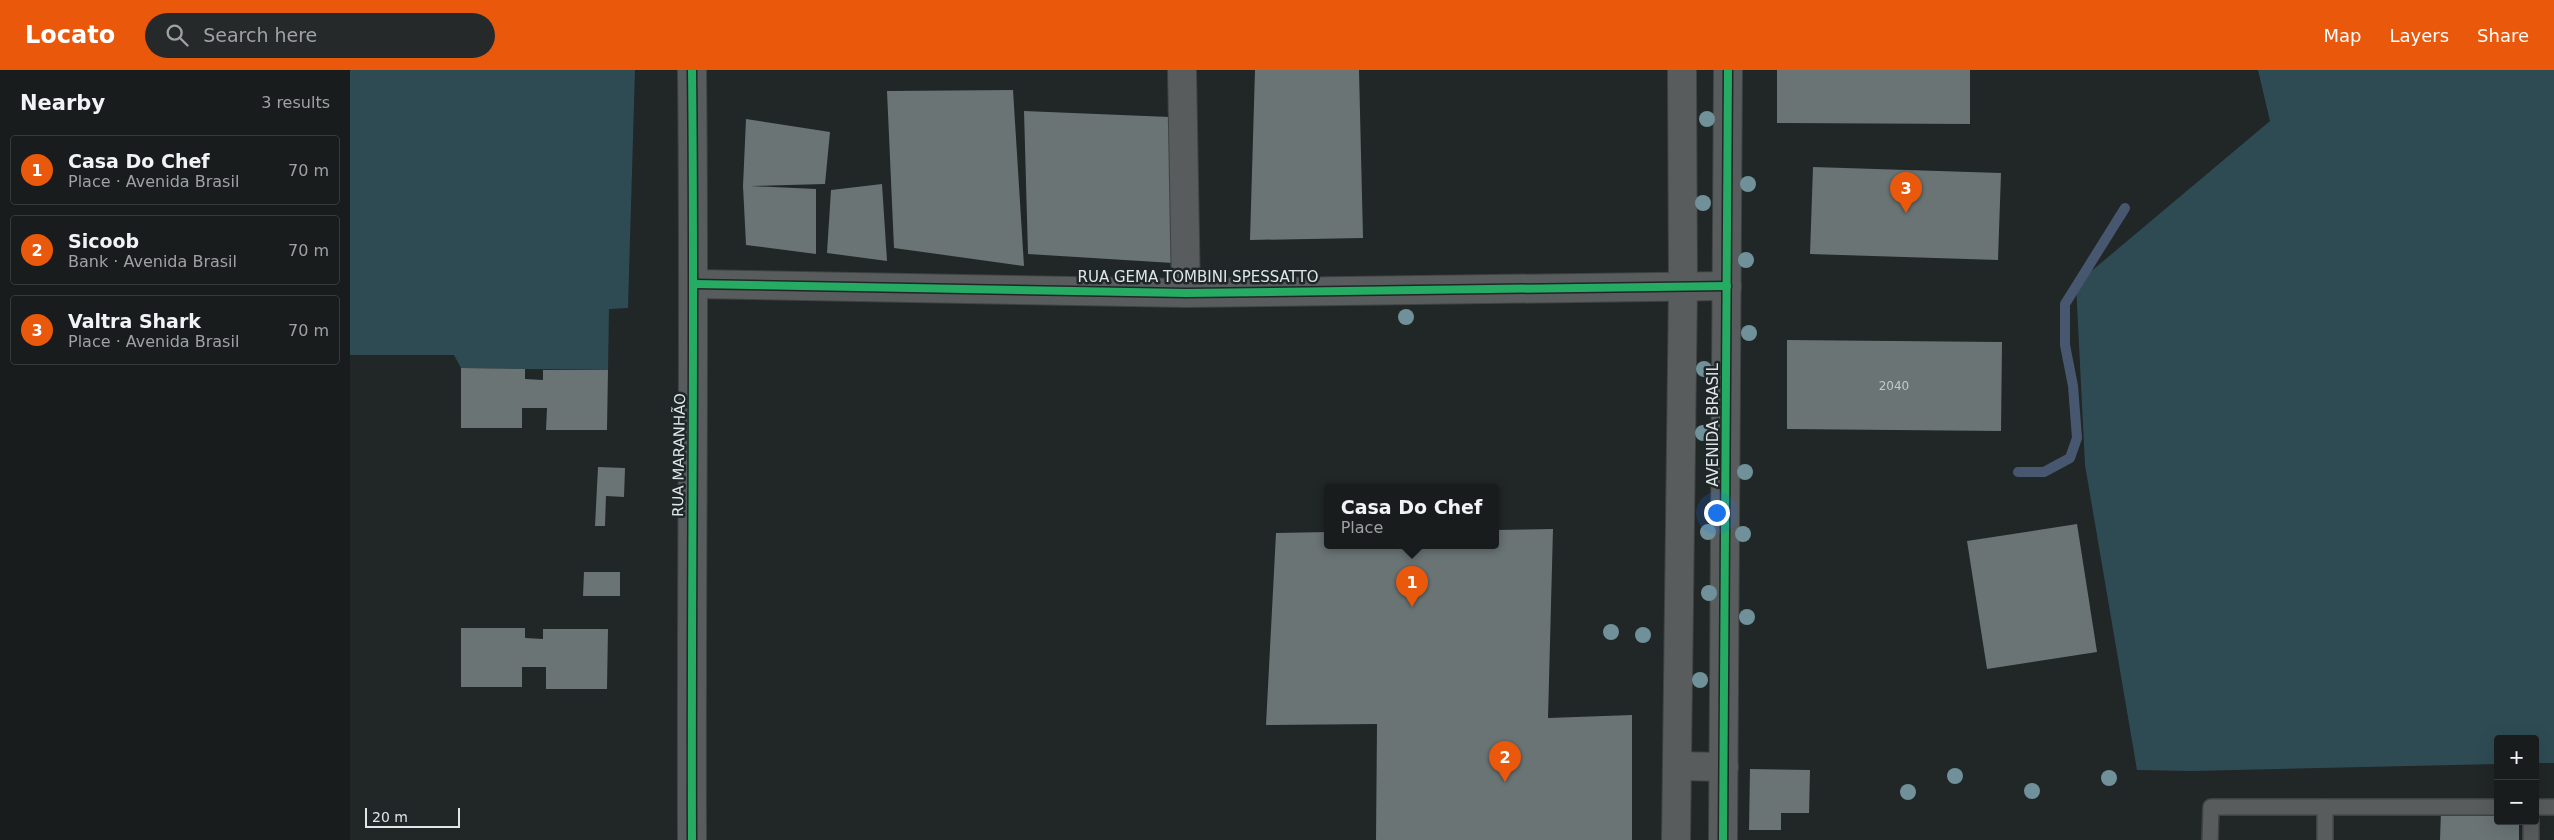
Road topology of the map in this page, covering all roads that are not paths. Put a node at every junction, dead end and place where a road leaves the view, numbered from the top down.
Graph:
1 (692, 70) edge
2 (1182, 70) edge
3 (1682, 70) edge
4 (1728, 70) edge
5 (694, 284) junction
6 (1704, 286) junction
7 (1186, 293) junction
8 (1677, 766) junction
9 (1724, 767) junction
10 (2325, 807) junction
11 (2494, 807) edge
12 (2539, 807) edge
13 (2554, 807) edge
14 (2531, 825) edge
15 (692, 840) edge
16 (1676, 840) edge
17 (1723, 840) edge
18 (2210, 840) edge
19 (2325, 840) edge
20 (2531, 840) edge

1 - 5 street, RUA MARANHÃO
2 - 7 street
3 - 6 street, AVENIDA BRASIL
4 - 6 street, AVENIDA BRASIL
5 - 7 street, RUA GEMA TOMBINI SPESSATTO
5 - 15 street, RUA MARANHÃO
6 - 7 street, RUA GEMA TOMBINI SPESSATTO
6 - 8 street, AVENIDA BRASIL
6 - 9 street, AVENIDA BRASIL
8 - 9 street
8 - 16 street, AVENIDA BRASIL
9 - 17 street, AVENIDA BRASIL
10 - 11 lane
10 - 18 lane
10 - 19 lane
12 - 13 lane
14 - 20 lane

